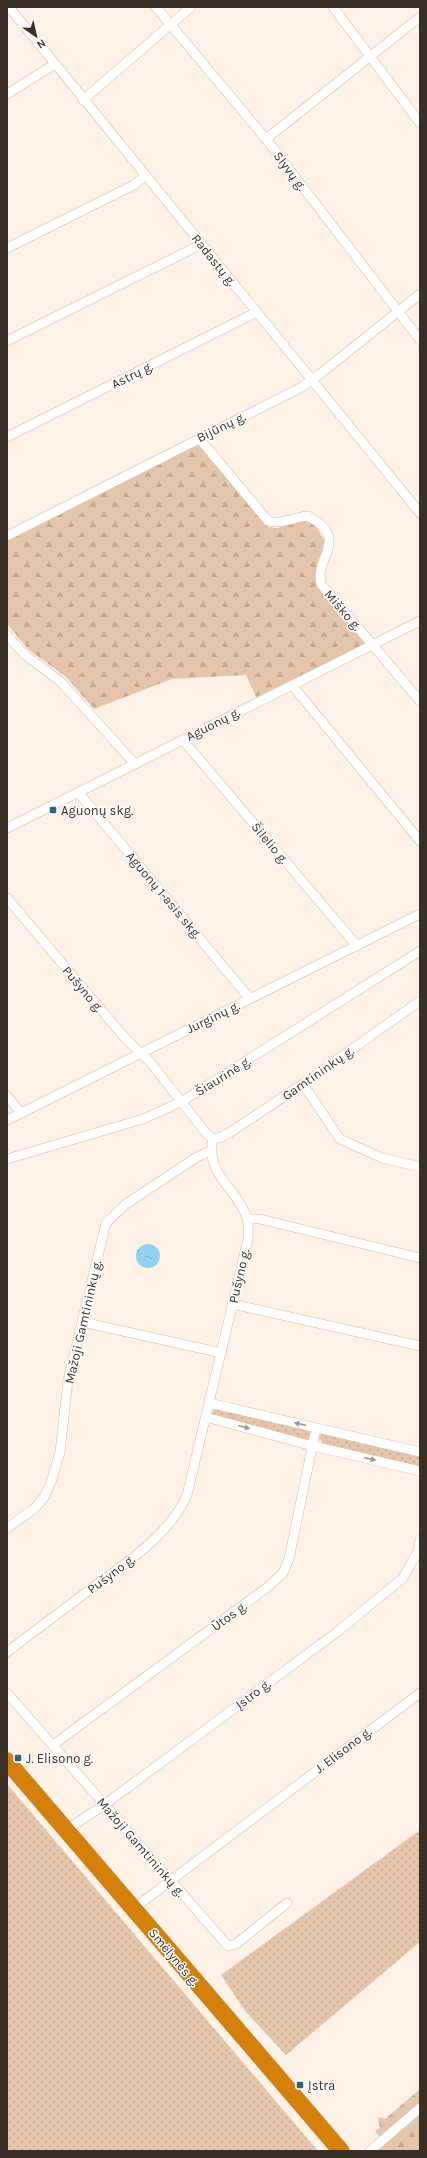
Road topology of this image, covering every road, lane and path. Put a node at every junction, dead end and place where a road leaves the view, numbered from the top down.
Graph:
1 (9, 7) edge
2 (156, 7) edge
3 (191, 7) edge
4 (333, 7) edge
5 (420, 17) edge
6 (171, 24) junction
7 (369, 56) junction
8 (55, 64) junction
9 (7, 94) edge
10 (83, 100) junction
11 (420, 123) edge
12 (266, 139) junction
13 (145, 176) junction
14 (200, 243) junction
15 (7, 248) edge
16 (420, 294) edge
17 (257, 312) junction
18 (398, 312) junction
19 (420, 340) edge
20 (7, 341) edge
21 (311, 380) junction
22 (7, 437) edge
23 (199, 438) junction
24 (420, 513) edge
25 (7, 536) edge
26 (420, 621) edge
27 (7, 635) edge
28 (372, 644) junction
29 (292, 685) junction
30 (420, 702) edge
31 (183, 740) junction
32 (135, 764) junction
33 (78, 792) junction
34 (7, 828) edge
35 (420, 841) edge
36 (7, 898) edge
37 (420, 914) edge
38 (357, 946) junction
39 (420, 951) edge
40 (250, 999) junction
41 (420, 1001) edge
42 (140, 1052) junction
43 (303, 1084) junction
44 (7, 1096) edge
45 (181, 1102) junction
46 (21, 1113) junction
47 (7, 1120) edge
48 (213, 1138) junction
49 (210, 1151) junction
50 (7, 1160) edge
51 (420, 1167) edge
52 (248, 1219) junction
53 (420, 1258) edge
54 (232, 1304) junction
55 (82, 1322) junction
56 (420, 1346) edge
57 (222, 1353) junction
58 (209, 1403) junction
59 (206, 1418) junction
60 (316, 1428) junction
61 (313, 1446) junction
62 (420, 1452) edge
63 (420, 1470) edge
64 (7, 1528) edge
65 (420, 1540) edge
66 (7, 1652) edge
67 (7, 1693) edge
68 (420, 1693) edge
69 (53, 1745) junction
70 (7, 1762) edge
71 (104, 1805) junction
72 (66, 1830) junction
73 (169, 1880) junction
74 (287, 1903) dead end
75 (133, 1909) junction
76 (420, 2108) edge
77 (341, 2151) edge
78 (370, 2151) edge

1 - 8 street, Radastų g.
2 - 6 street, Slyvų g.
3 - 6 street
4 - 7 street
5 - 7 street
6 - 10 street
6 - 12 street, Slyvų g.
7 - 11 street
7 - 12 street
8 - 9 street
8 - 10 street, Radastų g.
10 - 13 street, Radastų g.
12 - 18 street, Slyvų g.
13 - 14 street, Radastų g.
13 - 15 street
14 - 17 street, Radastų g.
14 - 20 street
16 - 18 street, Bijūnų g.
17 - 21 street, Radastų g.
17 - 22 street, Astrų g.
18 - 19 street, Slyvų g.
18 - 21 street, Bijūnų g.
21 - 23 street, Bijūnų g.
21 - 24 street, Radastų g.
23 - 25 street, Bijūnų g.
23 - 28 street, Miško g.
26 - 28 street, Aguonų g.
27 - 32 street
28 - 29 street, Aguonų g.
28 - 30 street, Miško g.
29 - 31 street, Aguonų g.
29 - 35 street
31 - 32 street, Aguonų g.
31 - 38 street, Šilelio g.
32 - 33 street, Aguonų g.
33 - 34 street, Aguonų g.
33 - 40 street, Aguonų 1-asis skg.
36 - 42 street, Pušyno g.
37 - 38 street, Jurginų g.
38 - 40 street, Jurginų g.
39 - 45 street, Šiaurinė g.
40 - 42 street, Jurginų g.
41 - 43 street, Gamtininkų g.
42 - 45 street, Pušyno g.
42 - 46 street, Jurginų g.
43 - 48 street, Gamtininkų g.
43 - 51 street
44 - 46 street
45 - 48 street, Pušyno g.
45 - 50 street, Šiaurinė g.
46 - 47 street, Jurginų g.
48 - 49 street
49 - 52 street
49 - 55 street, Mažoji Gamtininkų g.
52 - 53 street
52 - 54 street, Pušyno g.
54 - 56 street
54 - 57 street, Pušyno g.
55 - 57 street
55 - 64 street, Mažoji Gamtininkų g.
57 - 58 street, Pušyno g.
58 - 59 street, Pušyno g.
60 -> 58 street
59 -> 61 street
59 - 66 street, Pušyno g.
60 - 61 street, Ūtos g.
60 - 62 street
61 -> 63 street
61 - 69 street, Ūtos g.
65 - 71 street, Įstro g.
67 - 69 street, Mažoji Gamtininkų g.
68 - 73 street, J. Elisono g.
69 - 71 street, Mažoji Gamtininkų g.
70 - 72 highway, Smėlynės g.
71 - 72 street, Įstro g.
71 - 73 street, Mažoji Gamtininkų g.
72 - 75 highway, Smėlynės g.
73 - 74 street, Mažoji Gamtininkų g.
73 - 75 street, J. Elisono g.
75 - 77 highway, Smėlynės g.
76 - 78 street

